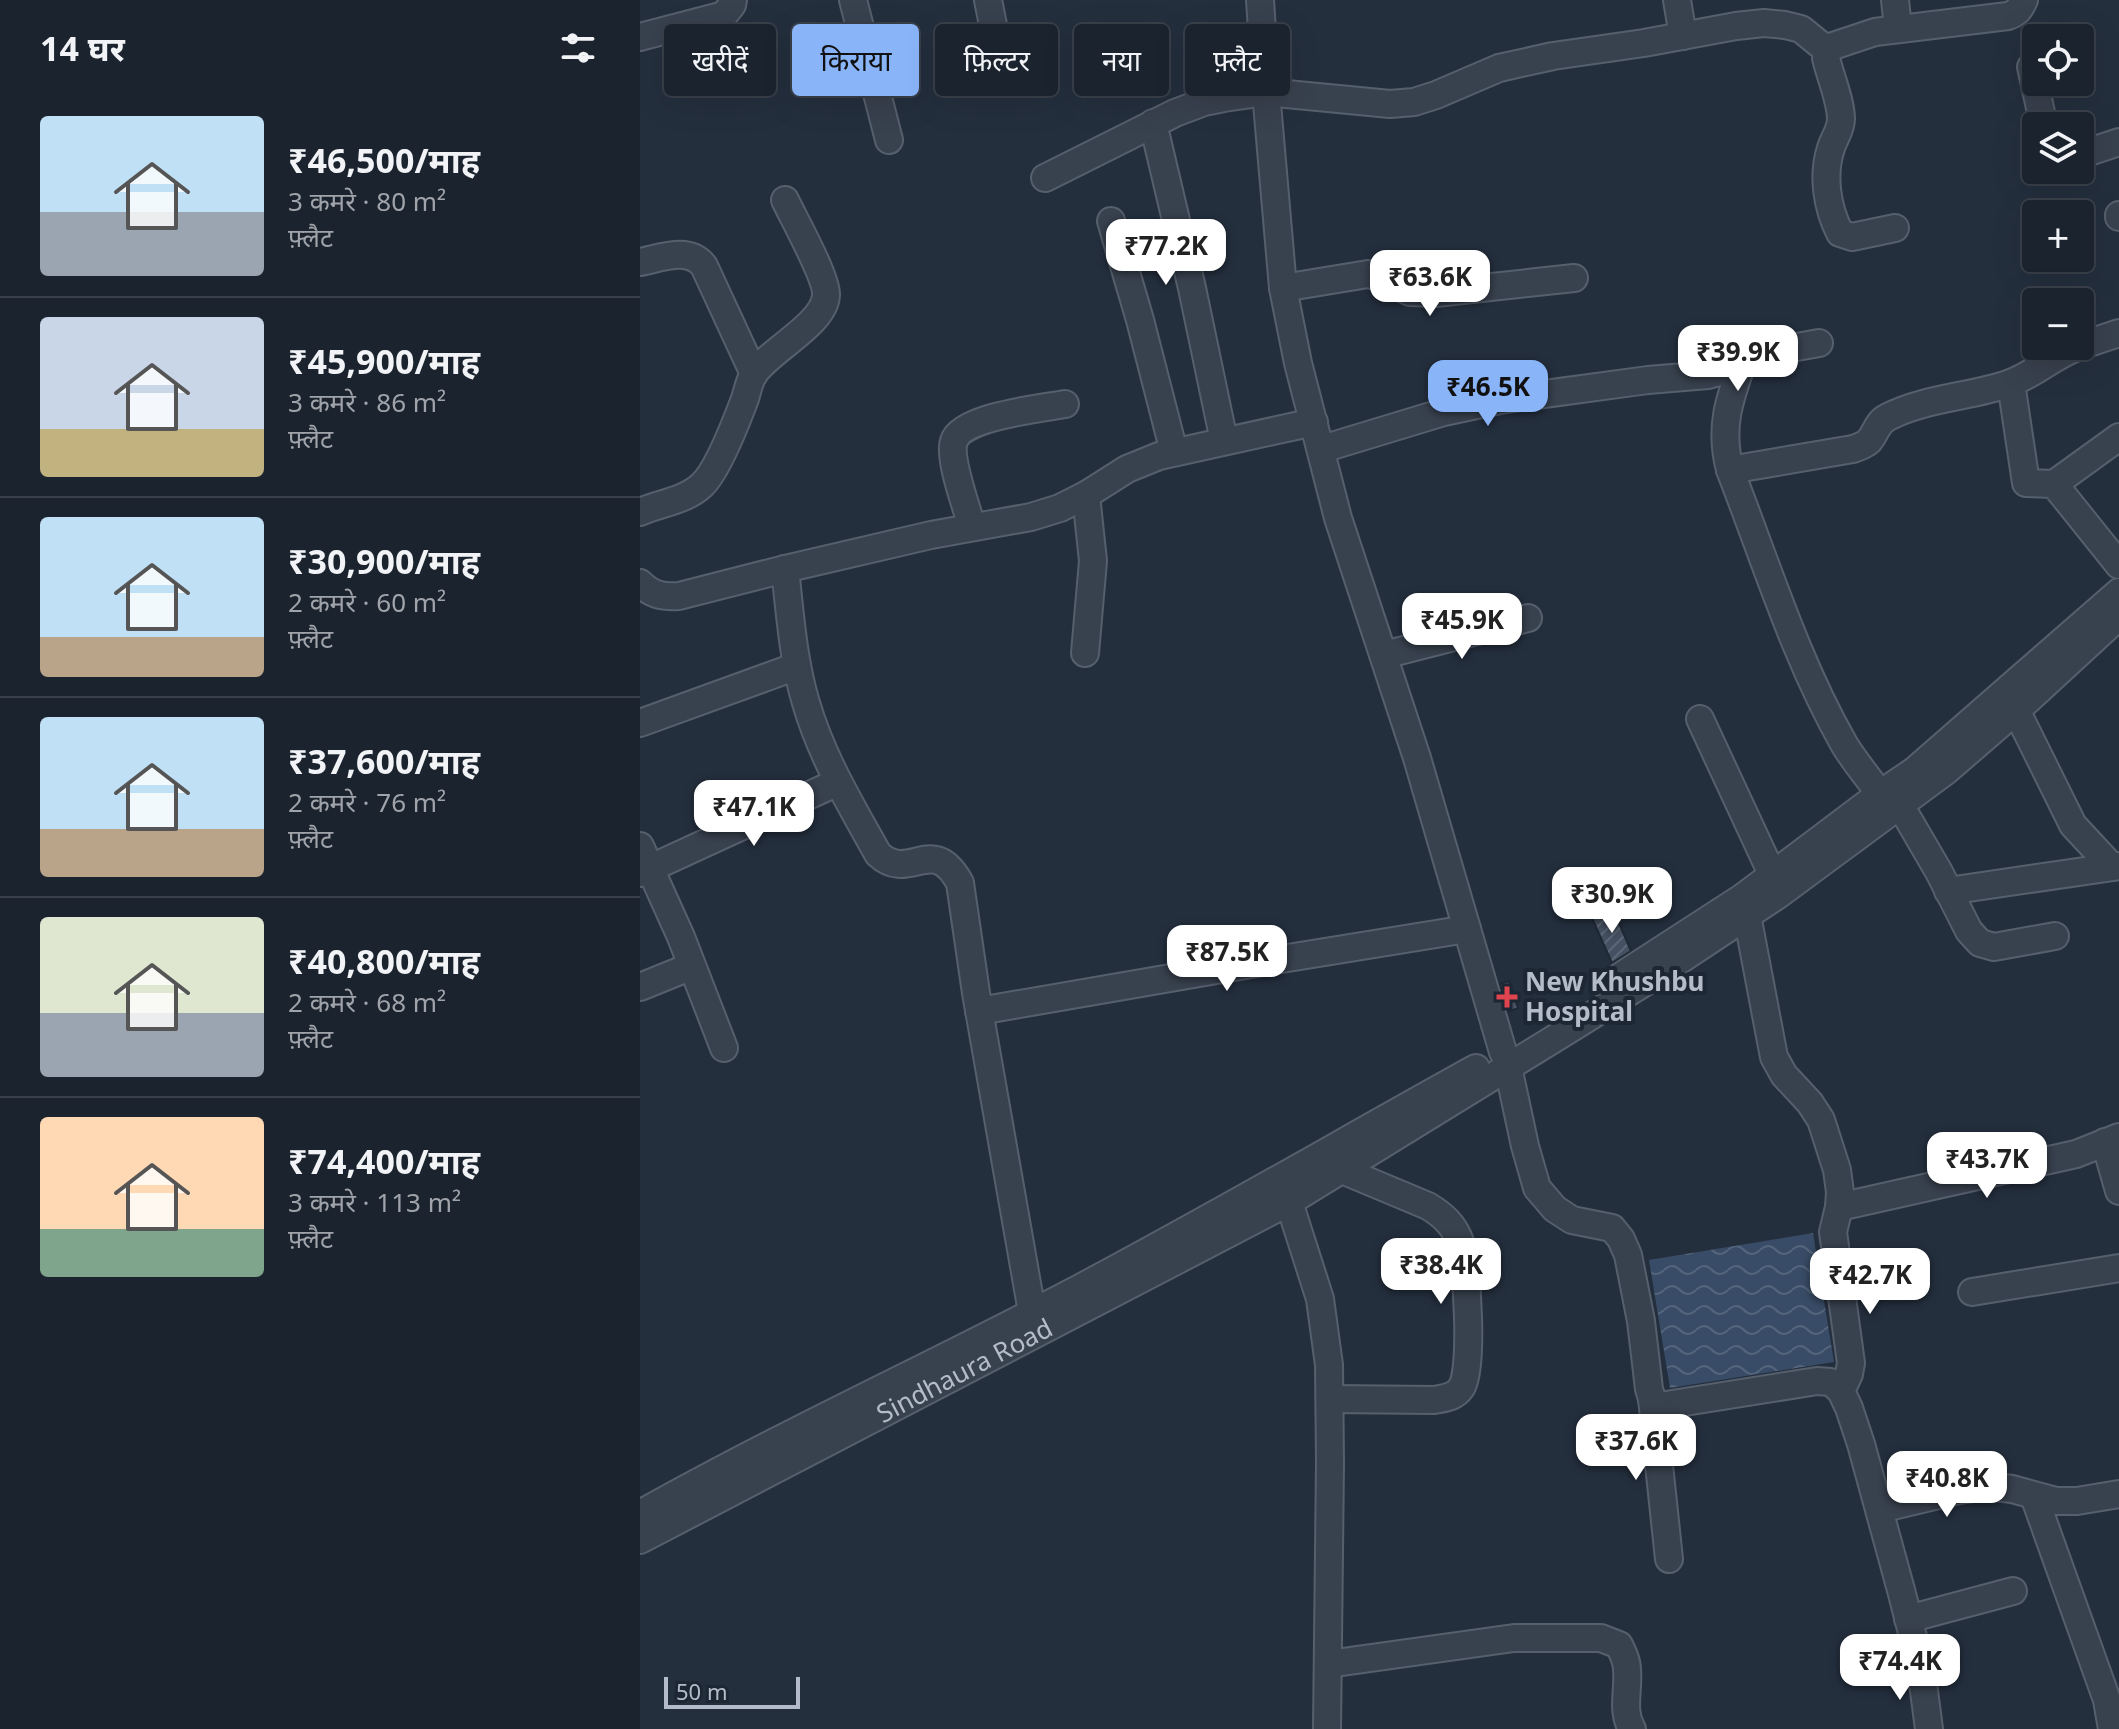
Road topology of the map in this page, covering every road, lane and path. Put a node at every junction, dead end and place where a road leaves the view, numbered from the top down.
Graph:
1 (733, 0) edge
2 (853, 0) edge
3 (988, 0) edge
4 (1260, 0) edge
5 (1677, 0) edge
6 (1895, 0) edge
7 (2024, 0) edge
8 (993, 24) edge
9 (1262, 24) edge
10 (1898, 28) junction
11 (1683, 36) junction
12 (640, 37) edge
13 (1828, 51) junction
14 (1290, 94) edge
15 (1241, 96) edge
16 (1266, 96) edge
17 (1153, 123) junction
18 (889, 140) dead end
19 (2119, 142) edge
20 (2094, 150) edge
21 (1045, 178) dead end
22 (785, 200) dead end
23 (1111, 221) dead end
24 (1895, 228) dead end
25 (640, 262) edge
26 (1574, 278) dead end
27 (1283, 288) junction
28 (2119, 333) edge
29 (2094, 341) edge
30 (1819, 343) dead end
31 (2050, 360) edge
32 (1743, 361) junction
33 (754, 374) junction
34 (2011, 383) junction
35 (1065, 404) dead end
36 (1314, 422) junction
37 (2119, 437) edge
38 (1224, 441) junction
39 (1322, 449) junction
40 (1174, 452) junction
41 (1730, 470) junction
42 (2054, 484) junction
43 (1086, 495) junction
44 (640, 512) edge
45 (972, 527) junction
46 (2119, 565) edge
47 (785, 569) junction
48 (640, 583) edge
49 (2119, 592) edge
50 (1528, 618) dead end
51 (2116, 628) edge
52 (1085, 653) dead end
53 (1384, 655) junction
54 (797, 666) junction
55 (2016, 710) junction
56 (1700, 719) dead end
57 (640, 723) edge
58 (838, 782) junction
59 (1890, 799) junction
60 (643, 863) edge
61 (2116, 866) edge
62 (1772, 874) junction
63 (1948, 891) junction
64 (1747, 915) junction
65 (1467, 929) junction
66 (2055, 936) dead end
67 (692, 966) junction
68 (640, 987) edge
69 (979, 1011) junction
70 (724, 1048) dead end
71 (1505, 1060) junction
72 (2112, 1140) edge
73 (1342, 1170) junction
74 (2119, 1191) edge
75 (1289, 1202) junction
76 (1839, 1207) junction
77 (2119, 1268) edge
78 (1972, 1292) dead end
79 (1032, 1312) junction
80 (1841, 1391) junction
81 (1330, 1399) junction
82 (1652, 1399) junction
83 (2119, 1494) edge
84 (2034, 1496) junction
85 (1880, 1509) junction
86 (640, 1514) edge
87 (640, 1540) edge
88 (1669, 1559) dead end
89 (2013, 1591) dead end
90 (1908, 1619) junction
91 (1328, 1664) junction
92 (1327, 1729) edge
93 (1632, 1729) edge
94 (1929, 1729) edge
95 (2112, 1729) edge

1 - 12 street
2 - 18 street
3 - 8 street
4 - 9 street
5 - 11 street
6 - 10 street
7 - 10 street
10 - 13 street
11 - 13 street
11 - 14 street
13 - 24 street
15 - 17 street
16 - 27 street
17 - 21 street
17 - 38 street
19 - 20 street
22 - 33 street
23 - 40 street
25 - 33 street
26 - 27 street
27 - 36 street
28 - 29 street
30 - 32 street
31 - 34 street
32 - 39 street
32 - 41 street
33 - 44 street
34 - 41 street
34 - 42 street
35 - 45 street
36 - 38 street
36 - 39 street
37 - 42 street
38 - 40 street
39 - 53 street
40 - 43 street
41 - 59 street
42 - 46 street
43 - 45 street
43 - 52 street
45 - 47 street
47 - 48 street
47 - 54 street
49 - 59 street
50 - 53 street
51 - 55 street
53 - 65 street
54 - 57 street
54 - 58 street
55 - 59 street
55 - 61 street
56 - 62 street
58 - 60 street
58 - 69 street
59 - 62 street
59 - 63 street
59 - 64 street
60 - 67 street
61 - 63 street
62 - 71 street
63 - 66 street
64 - 71 street
64 - 76 street
65 - 69 street
65 - 71 street
67 - 68 street
67 - 70 street
69 - 79 street
71 - 73 street, Sindhaura Road
71 - 79 street
71 - 82 street
72 - 74 street
72 - 76 street
73 - 75 street, Sindhaura Road
73 - 81 street
75 - 81 street
75 - 87 street, Sindhaura Road
76 - 80 street
77 - 78 street
79 - 86 street
80 - 82 street
80 - 85 street
81 - 91 street
82 - 88 street
83 - 84 street
84 - 85 street
84 - 95 street
85 - 90 street
89 - 90 street
90 - 94 street
91 - 92 street
91 - 93 street

